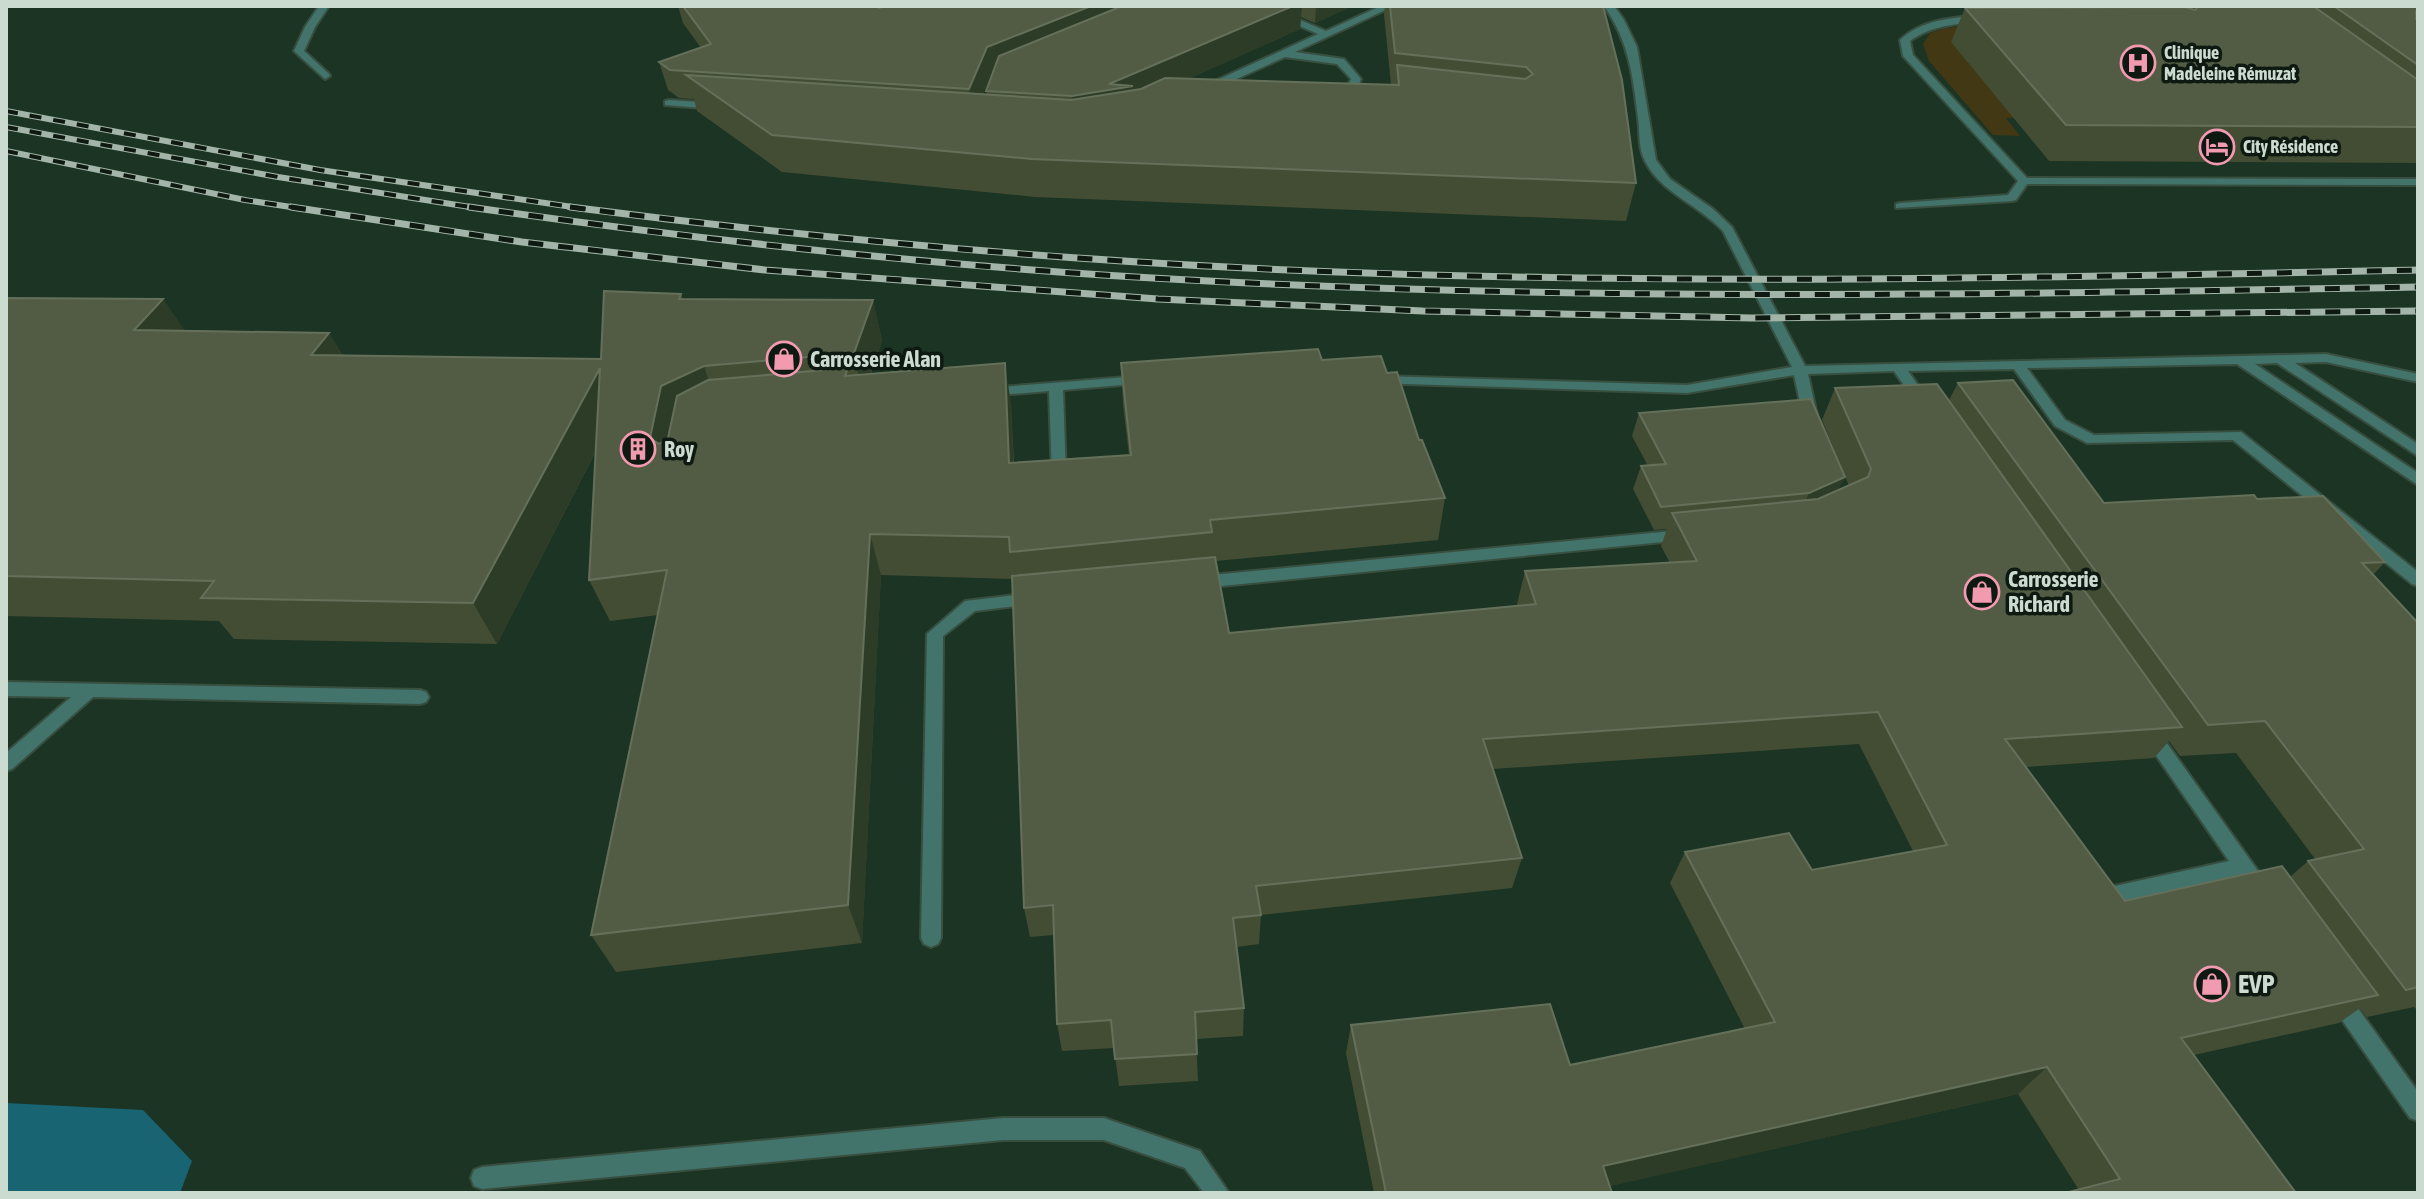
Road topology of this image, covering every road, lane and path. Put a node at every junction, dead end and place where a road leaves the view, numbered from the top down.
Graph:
1 (324, 6) edge
2 (1259, 6) edge
3 (1389, 6) edge
4 (1609, 6) edge
5 (2091, 6) edge
6 (2045, 11) edge
7 (1999, 16) edge
8 (1326, 34) junction
9 (1280, 54) junction
10 (1242, 73) junction
11 (325, 76) dead end
12 (1242, 88) edge
13 (1352, 90) junction
14 (1203, 91) edge
15 (1367, 92) edge
16 (1331, 100) edge
17 (669, 103) edge
18 (731, 107) edge
19 (2024, 181) junction
20 (2418, 182) edge
21 (1900, 206) dead end
22 (2239, 359) junction
23 (2280, 359) junction
24 (2017, 364) junction
25 (1898, 367) junction
26 (1800, 370) junction
27 (2418, 378) edge
28 (1156, 380) edge
29 (1359, 380) edge
30 (1056, 386) junction
31 (980, 393) edge
32 (1934, 419) edge
33 (1819, 440) edge
34 (2418, 451) edge
35 (1059, 477) edge
36 (2418, 480) edge
37 (1693, 534) edge
38 (2418, 580) edge
39 (1191, 583) edge
40 (1050, 597) edge
41 (6, 689) edge
42 (89, 691) junction
43 (420, 697) dead end
44 (2142, 721) edge
45 (6, 764) edge
46 (2242, 866) junction
47 (2101, 898) edge
48 (2270, 904) edge
49 (931, 938) dead end
50 (2326, 980) edge
51 (2418, 1110) edge
52 (482, 1178) dead end
53 (1218, 1193) edge

1 - 11 lane
2 - 8 lane
3 - 8 lane
4 - 26 lane
5 - 6 lane
7 - 19 lane
8 - 9 lane
9 - 10 lane
9 - 13 lane
10 - 12 lane
10 - 14 lane
13 - 15 lane
13 - 16 lane
17 - 18 lane
19 - 20 lane
19 - 21 lane
22 - 23 lane
22 - 24 lane
22 - 36 lane
23 - 27 lane
23 - 34 lane
24 - 25 lane
24 - 38 lane
25 - 26 lane
25 - 32 lane
26 - 29 lane
26 - 33 lane
28 - 30 lane
30 - 31 lane
30 - 35 lane
37 - 39 lane
40 - 49 lane
41 - 42 lane
42 - 43 lane
42 - 45 lane
44 - 46 lane
46 - 47 lane
46 - 48 lane
50 - 51 lane
52 - 53 lane

